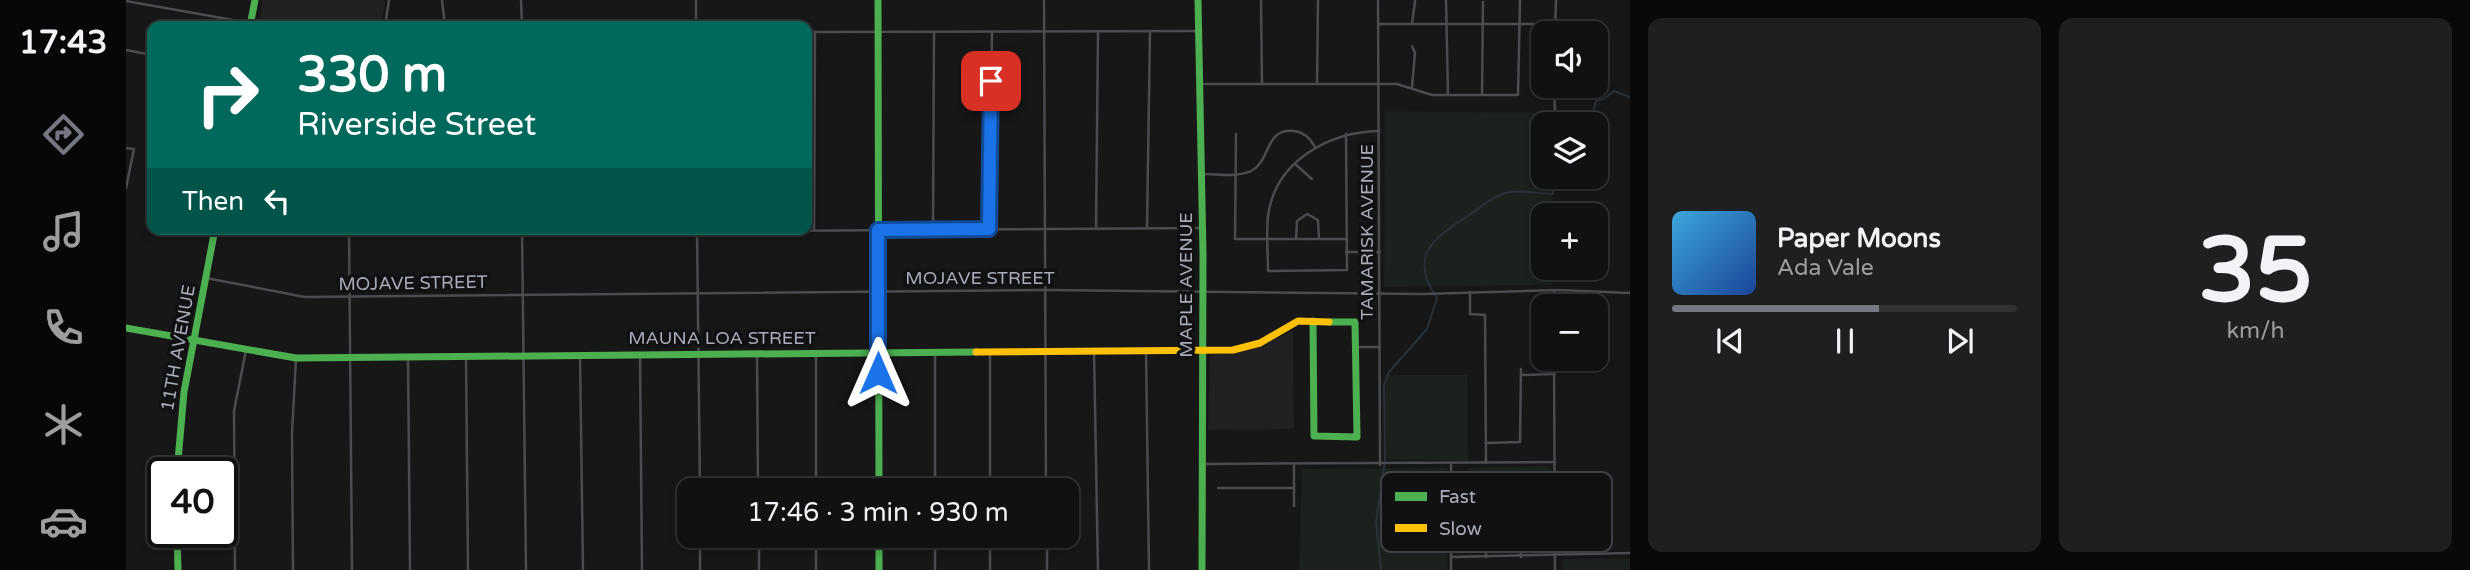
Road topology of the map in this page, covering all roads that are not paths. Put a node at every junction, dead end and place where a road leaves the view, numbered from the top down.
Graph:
1 (255, 0) edge
2 (389, 0) edge
3 (442, 0) edge
4 (521, 0) edge
5 (696, 0) edge
6 (878, 0) edge
7 (1044, 0) edge
8 (1198, 0) edge
9 (1261, 0) edge
10 (1318, 0) edge
11 (1378, 0) edge
12 (1446, 0) edge
13 (1520, 0) edge
14 (1556, 0) edge
15 (126, 1) edge
16 (1415, 1) edge
17 (1483, 2) dead end
18 (235, 21) edge
19 (252, 21) edge
20 (386, 21) edge
21 (444, 21) edge
22 (522, 21) edge
23 (695, 21) edge
24 (1556, 21) edge
25 (1378, 24) junction
26 (1412, 24) junction
27 (1448, 24) junction
28 (1483, 24) junction
29 (1520, 24) junction
30 (1531, 24) edge
31 (1197, 31) junction
32 (815, 32) joint
33 (877, 32) junction
34 (934, 32) junction
35 (992, 32) junction
36 (1044, 32) junction
37 (1098, 32) junction
38 (1150, 32) junction
39 (1412, 46) dead end
40 (126, 50) edge
41 (147, 54) edge
42 (1262, 83) junction
43 (1198, 84) junction
44 (1317, 84) junction
45 (1380, 85) junction
46 (1412, 88) junction
47 (1448, 95) junction
48 (1482, 95) junction
49 (1554, 98) edge
50 (1555, 112) dead end
51 (1379, 131) junction
52 (1236, 134) dead end
53 (1346, 134) junction
54 (1315, 147) junction
55 (126, 148) edge
56 (1295, 164) junction
57 (1202, 174) junction
58 (1235, 174) junction
59 (1312, 179) dead end
60 (126, 188) edge
61 (1202, 228) junction
62 (989, 229) junction
63 (1045, 229) junction
64 (1096, 229) junction
65 (1147, 229) junction
66 (814, 230) joint
67 (878, 230) junction
68 (933, 230) junction
69 (214, 235) edge
70 (348, 235) edge
71 (522, 235) edge
72 (697, 235) edge
73 (1268, 239) junction
74 (1296, 239) junction
75 (1319, 239) junction
76 (1347, 239) junction
77 (1346, 252) junction
78 (1380, 252) junction
79 (206, 278) junction
80 (878, 290) junction
81 (1045, 290) junction
82 (1202, 290) junction
83 (1470, 291) junction
84 (1554, 291) joint
85 (698, 292) junction
86 (1630, 293) edge
87 (524, 294) junction
88 (1381, 294) junction
89 (348, 295) junction
90 (1313, 321) junction
91 (126, 328) edge
92 (195, 340) junction
93 (1355, 348) junction
94 (1380, 348) junction
95 (246, 350) junction
96 (1094, 351) junction
97 (1146, 351) junction
98 (1202, 351) junction
99 (990, 352) junction
100 (1044, 352) junction
101 (878, 353) junction
102 (935, 353) junction
103 (757, 354) junction
104 (816, 354) junction
105 (580, 355) junction
106 (640, 355) junction
107 (467, 356) junction
108 (699, 356) junction
109 (408, 357) junction
110 (523, 357) junction
111 (296, 358) junction
112 (349, 358) junction
113 (1521, 369) dead end
114 (1555, 371) edge
115 (1555, 374) junction
116 (1521, 375) junction
117 (1486, 443) junction
118 (178, 457) edge
119 (1555, 462) junction
120 (1486, 463) junction
121 (1201, 464) junction
122 (1294, 465) junction
123 (1380, 465) junction
124 (1451, 465) junction
125 (1451, 472) edge
126 (1555, 472) edge
127 (700, 478) edge
128 (758, 478) edge
129 (816, 478) edge
130 (879, 478) edge
131 (935, 478) edge
132 (990, 478) edge
133 (1046, 478) edge
134 (1217, 488) dead end
135 (1294, 488) junction
136 (1294, 506) dead end
137 (177, 548) edge
138 (700, 548) edge
139 (759, 548) edge
140 (816, 548) edge
141 (879, 548) edge
142 (935, 548) edge
143 (990, 548) edge
144 (1047, 548) edge
145 (1451, 552) edge
146 (1486, 552) edge
147 (1521, 552) edge
148 (1555, 552) junction
149 (1630, 553) edge
150 (1451, 557) junction
151 (1486, 557) junction
152 (1521, 557) junction
153 (178, 570) edge
154 (235, 570) edge
155 (293, 570) edge
156 (352, 570) edge
157 (410, 570) edge
158 (468, 570) edge
159 (526, 570) edge
160 (583, 570) edge
161 (642, 570) edge
162 (701, 570) edge
163 (759, 570) edge
164 (816, 570) edge
165 (879, 570) edge
166 (935, 570) edge
167 (990, 570) edge
168 (1047, 570) edge
169 (1098, 570) edge
170 (1149, 570) edge
171 (1202, 570) edge
172 (1451, 570) edge
173 (1555, 570) edge

1 - 19 street
2 - 20 street
3 - 21 street
4 - 22 street
5 - 23 street
6 - 33 street
7 - 36 street
8 - 31 street, MAPLE AVENUE
9 - 42 street
10 - 44 street
11 - 25 street, TAMARISK AVENUE
12 - 27 street
13 - 29 street
14 - 24 street
15 - 18 street
16 - 26 street
17 - 28 street
25 - 26 street
25 - 45 street, TAMARISK AVENUE
26 - 27 street
27 - 28 street
27 - 47 street
28 - 29 street
28 - 48 street
29 - 30 street
29 - 48 street
31 - 38 street
31 - 43 street, MAPLE AVENUE
32 - 33 street
32 - 66 street
33 - 34 street
33 - 67 street
34 - 35 street
34 - 68 street
35 - 36 street
35 - 62 street
36 - 37 street
36 - 63 street
37 - 38 street
37 - 64 street
38 - 65 street
39 - 46 street
40 - 41 street
42 - 43 street
42 - 44 street
43 - 57 street, MAPLE AVENUE
44 - 45 street
45 - 46 street
45 - 51 street, TAMARISK AVENUE
46 - 47 street
47 - 48 street
49 - 50 street
51 - 53 street
51 - 78 street, TAMARISK AVENUE
52 - 58 street
53 - 54 street
53 - 76 street
54 - 56 street
54 - 58 street
55 - 60 street
56 - 59 street
56 - 73 street
57 - 58 street
57 - 61 street, MAPLE AVENUE
58 - 73 street
61 - 65 street
61 - 82 street, MAPLE AVENUE
62 - 63 street
62 - 68 street
63 - 64 street
63 - 81 street
64 - 65 street
66 - 67 street
67 - 68 street
67 - 80 street
69 - 79 street, 11TH AVENUE
70 - 89 street
71 - 87 street
72 - 85 street
73 - 74 street
73 - 77 street
74 - 75 street
74 - 75 street
75 - 76 street
76 - 77 street
77 - 78 street
78 - 88 street, TAMARISK AVENUE
79 - 89 street, MOJAVE STREET
79 - 92 street, 11TH AVENUE
80 - 81 street, MOJAVE STREET
80 - 85 street, MOJAVE STREET
80 - 101 street
81 - 82 street, MOJAVE STREET
81 - 100 street
82 - 88 street, MOJAVE STREET
82 - 98 street, MAPLE AVENUE
83 - 84 street, MOJAVE STREET
83 - 88 street, MOJAVE STREET
83 - 117 street
84 - 86 street, MOJAVE STREET
85 - 87 street, MOJAVE STREET
85 - 108 street
87 - 89 street, MOJAVE STREET
87 - 110 street
88 - 94 street, TAMARISK AVENUE
89 - 112 street
90 - 93 street, MAUNA LOA STREET
90 - 93 street
90 - 98 street, MAUNA LOA STREET
91 - 92 street, MAUNA LOA STREET
92 - 95 street, MAUNA LOA STREET
92 - 118 street, 11TH AVENUE
93 - 94 street
94 - 123 street, TAMARISK AVENUE
95 - 111 street, MAUNA LOA STREET
95 - 154 street
96 - 97 street, MAUNA LOA STREET
96 - 100 street, MAUNA LOA STREET
96 - 169 street
97 - 98 street, MAUNA LOA STREET
97 - 170 street
98 - 121 street, MAPLE AVENUE
99 - 100 street, MAUNA LOA STREET
99 - 102 street, MAUNA LOA STREET
99 - 132 street
100 - 133 street
101 - 102 street, MAUNA LOA STREET
101 - 104 street, MAUNA LOA STREET
101 - 130 street
102 - 131 street
103 - 104 street, MAUNA LOA STREET
103 - 108 street, MAUNA LOA STREET
103 - 128 street
104 - 129 street
105 - 106 street, MAUNA LOA STREET
105 - 110 street, MAUNA LOA STREET
105 - 160 street
106 - 108 street, MAUNA LOA STREET
106 - 161 street
107 - 109 street, MAUNA LOA STREET
107 - 110 street, MAUNA LOA STREET
107 - 158 street
108 - 127 street
109 - 112 street, MAUNA LOA STREET
109 - 157 street
110 - 159 street
111 - 112 street, MAUNA LOA STREET
111 - 155 street
112 - 156 street
113 - 116 street
114 - 115 street
115 - 116 street
115 - 119 street
116 - 117 street
117 - 120 street
119 - 120 street
119 - 126 street
120 - 124 street
121 - 122 street
121 - 171 street, MAPLE AVENUE
122 - 123 street
122 - 135 street
123 - 124 street
124 - 125 street
134 - 135 street
135 - 136 street
137 - 153 street
138 - 162 street
139 - 163 street
140 - 164 street
141 - 165 street
142 - 166 street
143 - 167 street
144 - 168 street
145 - 150 street
146 - 151 street
147 - 152 street
148 - 149 street
148 - 152 street
148 - 173 street
150 - 151 street
150 - 172 street
151 - 152 street

